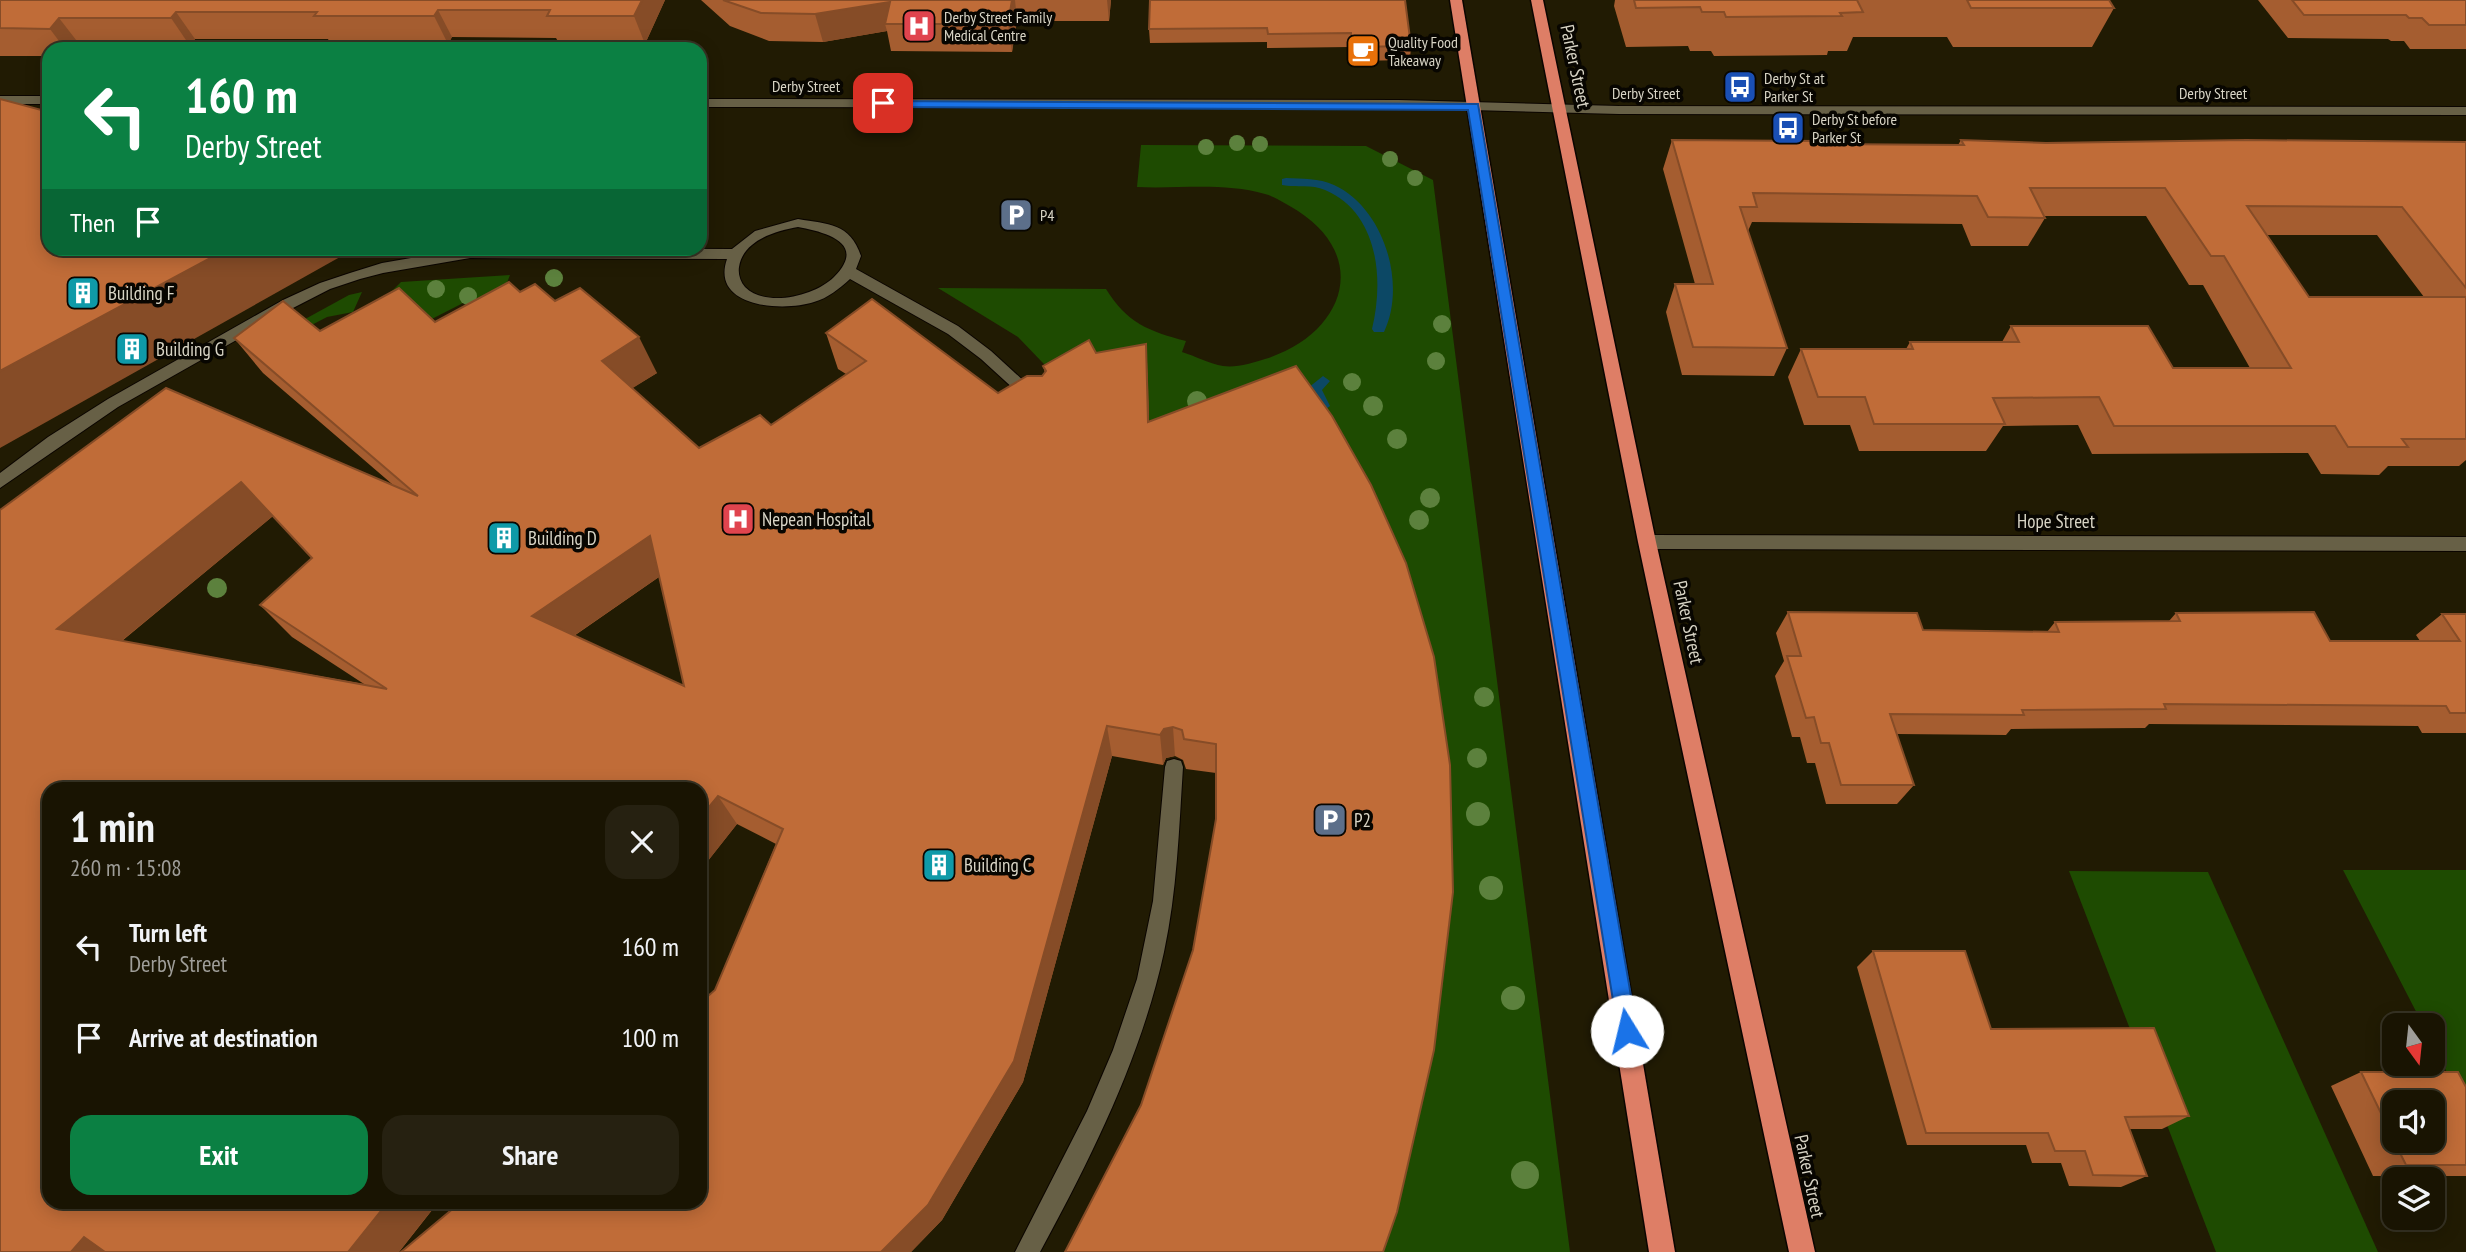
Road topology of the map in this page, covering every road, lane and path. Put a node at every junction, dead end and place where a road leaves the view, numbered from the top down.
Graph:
1 (1457, 0) edge
2 (1537, 0) edge
3 (0, 100) edge
4 (42, 100) edge
5 (707, 103) edge
6 (1474, 106) junction
7 (1560, 109) junction
8 (2466, 111) edge
9 (707, 254) edge
10 (736, 254) junction
11 (445, 256) edge
12 (849, 272) junction
13 (1041, 406) edge
14 (0, 482) edge
15 (1647, 542) junction
16 (2466, 544) edge
17 (1174, 767) edge
18 (1027, 1252) edge
19 (1662, 1252) edge
20 (1802, 1252) edge

1 - 6 highway
2 - 7 highway, Parker Street
3 - 4 street
5 - 6 street, Derby Street
6 - 7 street, Derby Street
6 - 19 highway
7 - 8 street, Derby Street
7 - 15 highway, Parker Street
9 - 10 street
10 - 12 street
10 - 12 street
11 - 14 street
12 - 13 street
15 - 16 street, Hope Street
15 - 20 highway, Parker Street
17 - 18 street

